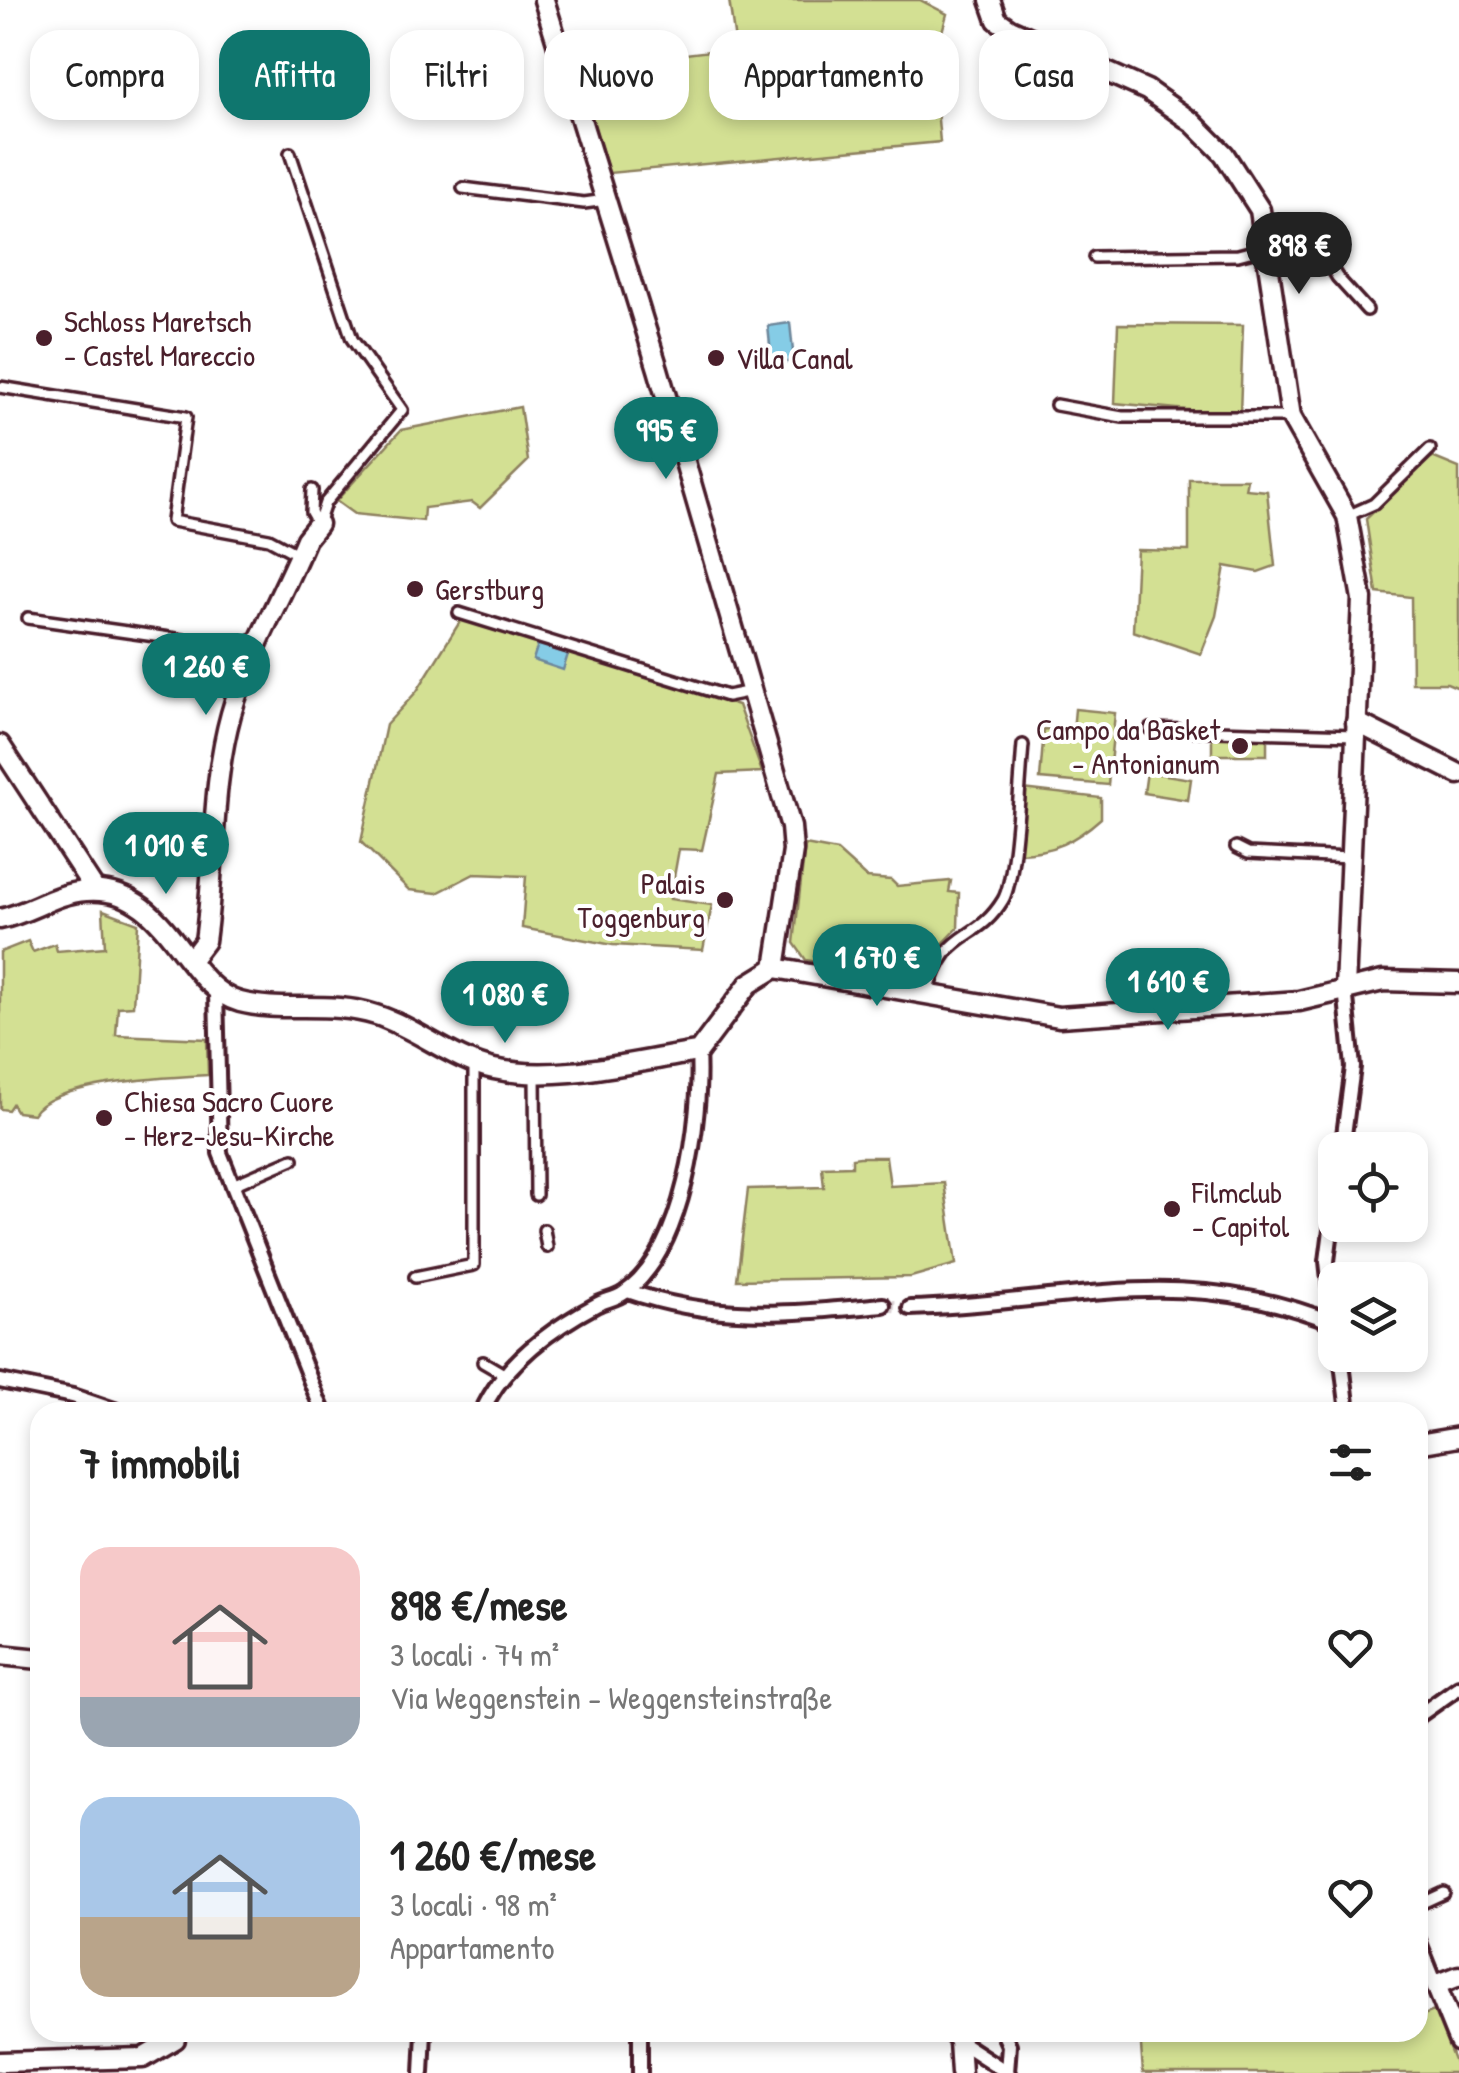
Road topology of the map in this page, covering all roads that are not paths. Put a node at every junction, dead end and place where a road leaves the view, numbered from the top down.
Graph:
1 (544, 0) edge
2 (990, 0) edge
3 (290, 153) dead end
4 (463, 188) dead end
5 (606, 200) junction
6 (1268, 247) junction
7 (1094, 257) dead end
8 (1367, 310) dead end
9 (0, 387) edge
10 (1056, 405) dead end
11 (1291, 417) junction
12 (1430, 449) dead end
13 (312, 490) dead end
14 (1348, 516) junction
15 (318, 524) junction
16 (299, 556) junction
17 (459, 613) dead end
18 (28, 618) dead end
19 (254, 650) junction
20 (752, 691) junction
21 (1150, 729) dead end
22 (1355, 729) junction
23 (0, 745) edge
24 (1023, 745) dead end
25 (1459, 774) edge
26 (1236, 846) dead end
27 (1349, 858) junction
28 (96, 890) junction
29 (0, 920) edge
30 (192, 958) junction
31 (775, 968) junction
32 (1459, 983) edge
33 (1345, 988) junction
34 (216, 992) junction
35 (928, 994) junction
36 (698, 1052) junction
37 (474, 1062) junction
38 (535, 1073) junction
39 (1344, 1132) edge
40 (293, 1159) dead end
41 (234, 1184) junction
42 (536, 1195) dead end
43 (544, 1230) dead end
44 (548, 1247) dead end
45 (415, 1278) dead end
46 (628, 1291) junction
47 (883, 1305) tunnel mouth
48 (910, 1308) tunnel mouth
49 (1318, 1319) edge
50 (483, 1362) dead end
51 (1343, 1372) edge
52 (502, 1373) junction
53 (0, 1381) edge
54 (91, 1402) edge
55 (320, 1402) edge
56 (487, 1402) edge
57 (1347, 1402) edge
58 (1459, 1437) edge
59 (1428, 1442) edge
60 (0, 1655) edge
61 (30, 1658) edge
62 (1459, 1687) edge
63 (1428, 1709) edge
64 (1444, 1894) dead end
65 (1428, 1900) edge
66 (1428, 1965) edge
67 (1459, 1976) edge
68 (1436, 1985) junction
69 (173, 2042) edge
70 (424, 2042) edge
71 (640, 2042) edge
72 (957, 2042) edge
73 (963, 2042) edge
74 (1008, 2042) edge
75 (1459, 2042) edge
76 (0, 2062) edge
77 (422, 2073) edge
78 (640, 2073) edge
79 (962, 2073) edge
80 (1008, 2073) edge

1 - 5 street
2 - 6 street
3 - 15 lane
4 - 5 lane
5 - 20 street
6 - 7 lane
6 - 8 lane
6 - 11 street
9 - 16 lane
10 - 11 lane
11 - 14 street
12 - 14 lane
13 - 15 lane
14 - 22 street
15 - 16 street
16 - 19 street
17 - 20 lane
18 - 19 lane
19 - 30 street
20 - 31 street
21 - 22 lane
22 - 25 street
22 - 27 street
23 - 28 street
24 - 35 lane
26 - 27 lane
27 - 33 street
28 - 29 street
28 - 30 street
30 - 34 street
31 - 35 street
31 - 36 street
32 - 33 street
33 - 35 street
33 - 39 street
34 - 37 street
34 - 41 street
36 - 38 street
36 - 46 street
37 - 38 street
37 - 45 lane
38 - 42 lane
40 - 41 lane
41 - 55 street
43 - 44 lane
46 - 47 street
46 - 52 street
48 - 49 street
50 - 52 lane
51 - 57 street
52 - 56 street
53 - 54 street
58 - 59 street
60 - 61 street
62 - 63 street
64 - 65 lane
66 - 68 street
67 - 68 street
68 - 75 street
69 - 76 street
70 - 77 street
71 - 78 street
72 - 79 street
73 - 80 street
74 - 80 street

